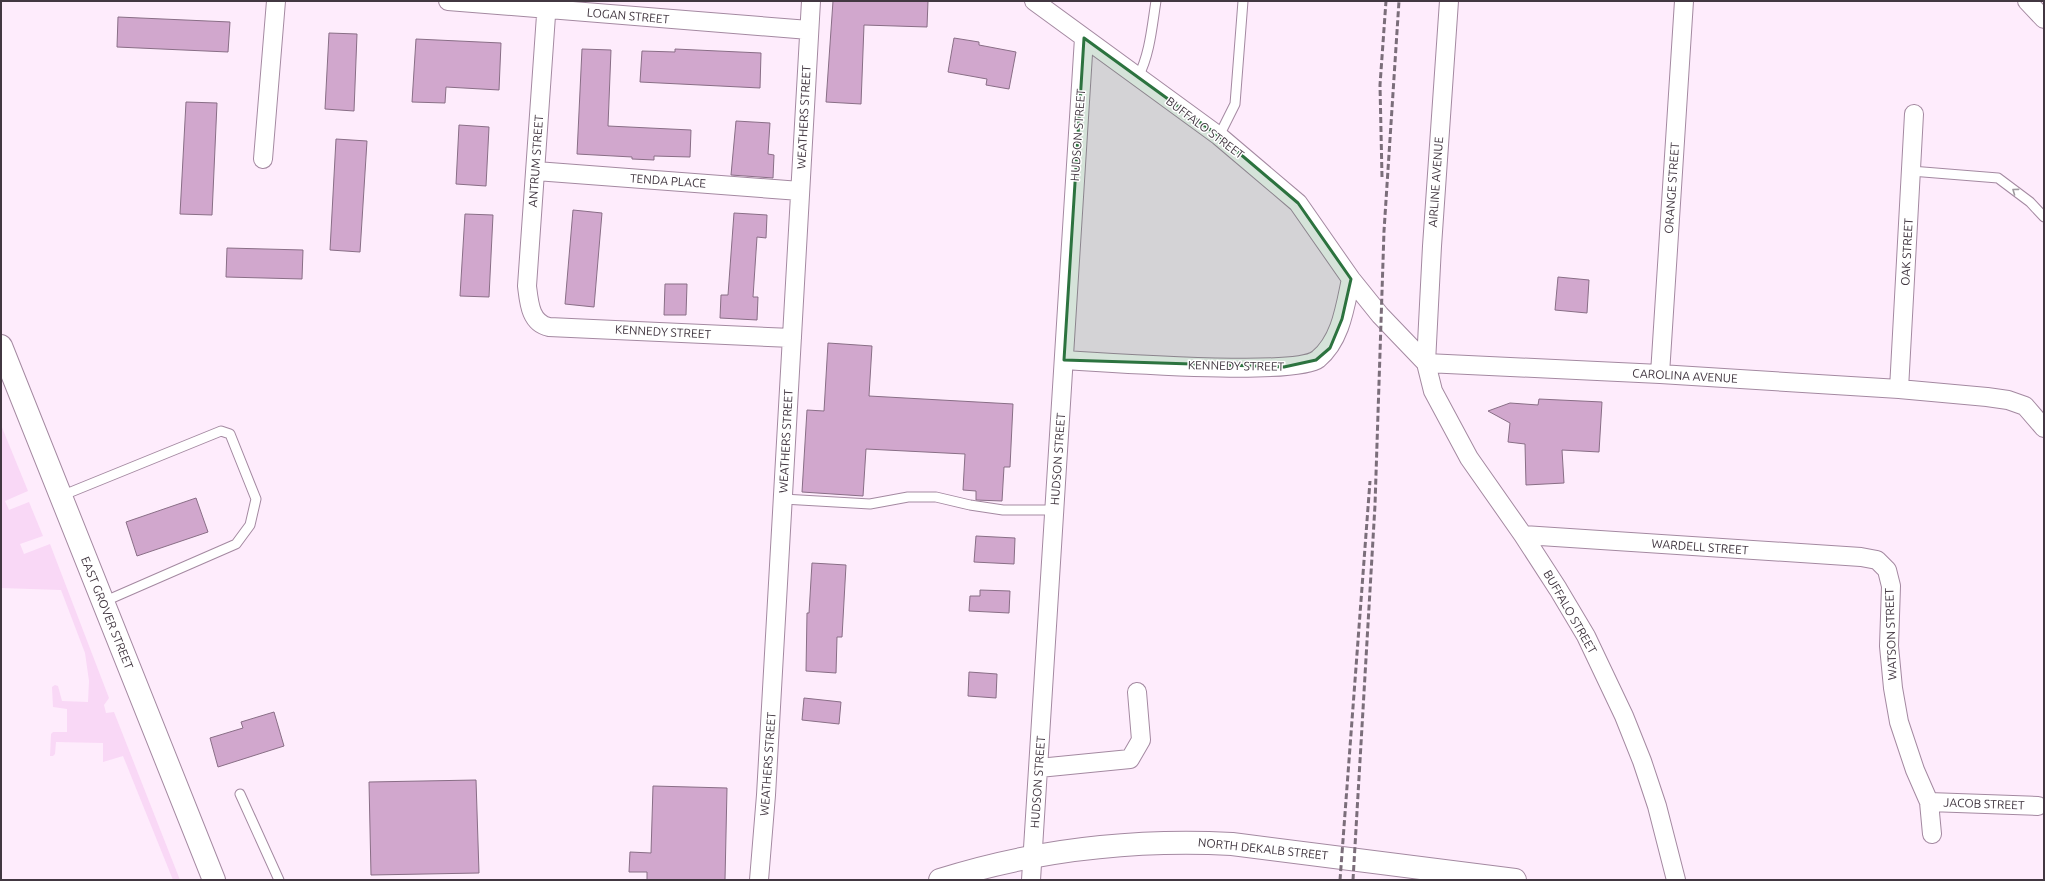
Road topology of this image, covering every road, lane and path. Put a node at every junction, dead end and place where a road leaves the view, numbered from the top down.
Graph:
1 (276, 1) edge
2 (448, 1) edge
3 (811, 1) edge
4 (1034, 1) edge
5 (1156, 1) edge
6 (1243, 1) edge
7 (1449, 1) edge
8 (1684, 1) edge
9 (2027, 1) edge
10 (547, 5) edge
11 (2044, 19) edge
12 (809, 30) junction
13 (1084, 38) junction
14 (1138, 77) junction
15 (1914, 114) dead end
16 (1219, 136) junction
17 (263, 159) dead end
18 (536, 171) junction
19 (1911, 171) junction
20 (800, 191) junction
21 (2044, 217) edge
22 (1351, 279) junction
23 (536, 320) joint
24 (792, 338) junction
25 (3, 356) edge
26 (1064, 360) junction
27 (1426, 363) junction
28 (1660, 374) junction
29 (1899, 389) junction
30 (2044, 428) edge
31 (61, 496) junction
32 (783, 500) junction
33 (1054, 510) junction
34 (1523, 535) junction
35 (1876, 560) joint
36 (103, 602) junction
37 (1137, 692) dead end
38 (1039, 768) junction
39 (240, 794) dead end
40 (1929, 802) junction
41 (2038, 806) dead end
42 (1932, 834) dead end
43 (1033, 856) junction
44 (214, 880) edge
45 (278, 880) edge
46 (759, 880) edge
47 (940, 880) edge
48 (1031, 880) edge
49 (1515, 880) edge
50 (1676, 880) edge

1 - 17 street
2 - 10 street, LOGAN STREET
3 - 12 street, WEATHERS STREET
4 - 13 street, BUFFALO STREET
5 - 14 lane
6 - 16 lane
7 - 27 street, AIRLINE AVENUE
8 - 28 street, ORANGE STREET
9 - 11 street
10 - 12 street, LOGAN STREET
10 - 18 street, ANTRUM STREET
12 - 20 street, WEATHERS STREET
13 - 14 street, BUFFALO STREET
13 - 26 street, HUDSON STREET
14 - 16 street, BUFFALO STREET
15 - 19 street, OAK STREET
16 - 22 street, BUFFALO STREET
18 - 20 street, TENDA PLACE
18 - 23 street, ANTRUM STREET
21 -> 19 lane
19 - 29 street, OAK STREET
20 - 24 street, WEATHERS STREET
22 - 26 street, KENNEDY STREET
22 - 27 street
23 - 24 street, KENNEDY STREET
24 - 32 street, WEATHERS STREET
25 - 31 main road, EAST GROVER STREET
26 - 33 street, HUDSON STREET
27 - 28 street, CAROLINA AVENUE
27 - 34 street, BUFFALO STREET
28 - 29 street, CAROLINA AVENUE
29 - 30 street, CAROLINA AVENUE
31 - 36 main road, EAST GROVER STREET
31 - 36 lane
32 - 33 lane
32 - 46 street, WEATHERS STREET
33 - 38 street, HUDSON STREET
34 - 35 street, WARDELL STREET
34 - 50 street, BUFFALO STREET
35 - 40 street, WATSON STREET
36 - 44 main road, EAST GROVER STREET
37 - 38 street
38 - 43 street, HUDSON STREET
39 - 45 lane
40 - 41 street, JACOB STREET
40 - 42 street, WATSON STREET
43 - 47 main road, NORTH DEKALB STREET
43 - 48 street, HUDSON STREET
43 - 49 main road, NORTH DEKALB STREET

